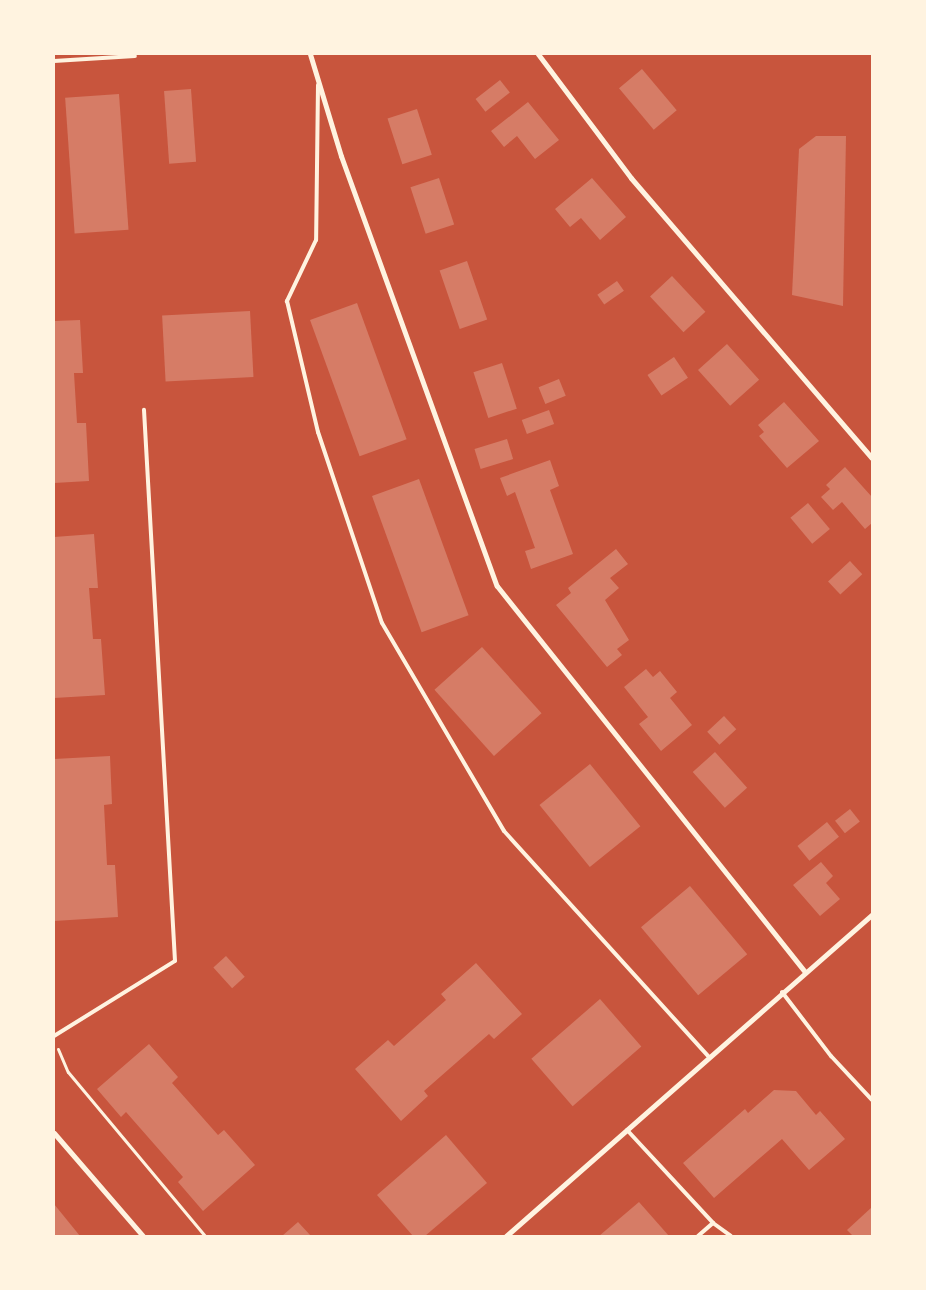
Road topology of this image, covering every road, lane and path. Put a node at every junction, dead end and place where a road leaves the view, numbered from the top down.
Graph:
1 (310, 54) edge
2 (538, 54) edge
3 (135, 56) dead end
4 (54, 61) edge
5 (318, 82) junction
6 (144, 410) dead end
7 (872, 458) edge
8 (872, 914) edge
9 (805, 972) junction
10 (782, 992) junction
11 (54, 1038) edge
12 (709, 1057) junction
13 (872, 1100) edge
14 (627, 1130) junction
15 (54, 1133) edge
16 (713, 1223) junction
17 (143, 1236) edge
18 (205, 1236) edge
19 (506, 1236) edge
20 (698, 1236) edge
21 (731, 1236) edge

1 - 5 street
2 - 7 street
3 - 4 lane
5 - 9 street
5 - 12 lane
6 - 11 lane
8 - 9 street
9 - 10 street
10 - 12 street
10 - 13 lane
11 - 18 path
12 - 14 street
14 - 16 lane
14 - 19 street
15 - 17 street
16 - 20 lane
16 - 21 lane

